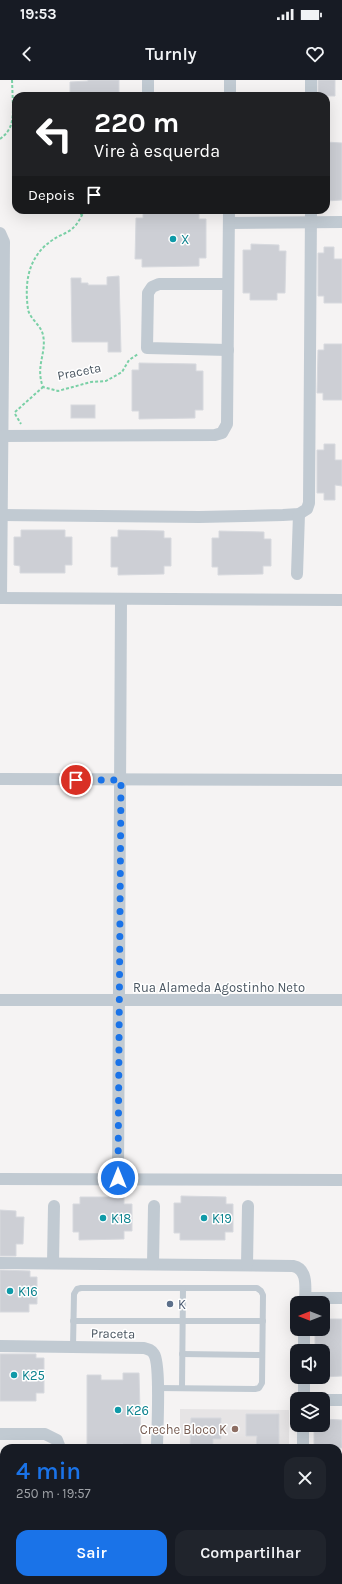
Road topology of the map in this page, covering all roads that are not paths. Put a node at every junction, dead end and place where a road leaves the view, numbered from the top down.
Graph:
1 (148, 80) edge
2 (230, 80) edge
3 (311, 80) edge
4 (148, 92) edge
5 (230, 92) edge
6 (311, 92) edge
7 (229, 214) edge
8 (311, 216) edge
9 (342, 222) edge
10 (229, 223) junction
11 (0, 233) edge
12 (228, 284) junction
13 (228, 350) junction
14 (2, 436) junction
15 (299, 514) junction
16 (1, 515) junction
17 (297, 574) dead end
18 (0, 598) edge
19 (121, 600) junction
20 (342, 600) edge
21 (0, 779) edge
22 (121, 780) junction
23 (342, 780) edge
24 (0, 1000) edge
25 (342, 1000) edge
26 (119, 1001) junction
27 (118, 1178) junction
28 (0, 1179) edge
29 (342, 1180) edge
30 (54, 1206) dead end
31 (154, 1206) dead end
32 (248, 1206) dead end
33 (0, 1263) edge
34 (53, 1263) junction
35 (153, 1264) junction
36 (246, 1265) junction
37 (183, 1288) junction
38 (305, 1296) edge
39 (342, 1298) edge
40 (330, 1299) edge
41 (74, 1321) junction
42 (263, 1321) junction
43 (183, 1322) junction
44 (0, 1346) edge
45 (73, 1347) junction
46 (182, 1354) junction
47 (262, 1355) junction
48 (182, 1387) junction
49 (158, 1388) junction
50 (330, 1400) edge
51 (342, 1400) edge
52 (303, 1432) edge
53 (0, 1434) edge
54 (58, 1444) edge
55 (157, 1444) edge
56 (303, 1444) edge

1 - 4 street
2 - 5 street
3 - 6 street
7 - 10 street
8 - 9 street
8 - 10 street
8 - 15 street
10 - 12 street
11 - 14 street
12 - 13 street
12 - 13 street
13 - 14 street
14 - 16 street
15 - 16 street
15 - 17 street
16 - 18 street
18 - 19 street
19 - 20 street
19 - 22 street
21 - 22 street
22 - 23 street
22 - 26 street
24 - 26 street, Rua Alameda Agostinho Neto
25 - 26 street, Rua Alameda Agostinho Neto
26 - 27 street
27 - 28 street
27 - 29 street
30 - 34 street
31 - 35 street
32 - 36 street
33 - 34 street
34 - 35 street
35 - 36 street
36 - 38 street
37 - 41 lane
37 - 42 lane
37 - 43 lane
39 - 40 street
41 - 43 lane
41 - 45 lane
42 - 43 lane
42 - 47 lane
43 - 46 lane
44 - 45 street, Praceta
45 - 49 street, Praceta
46 - 47 lane
46 - 48 lane
47 - 48 lane
48 - 49 lane
49 - 55 street, Praceta
50 - 51 street
52 - 56 street
53 - 54 street

